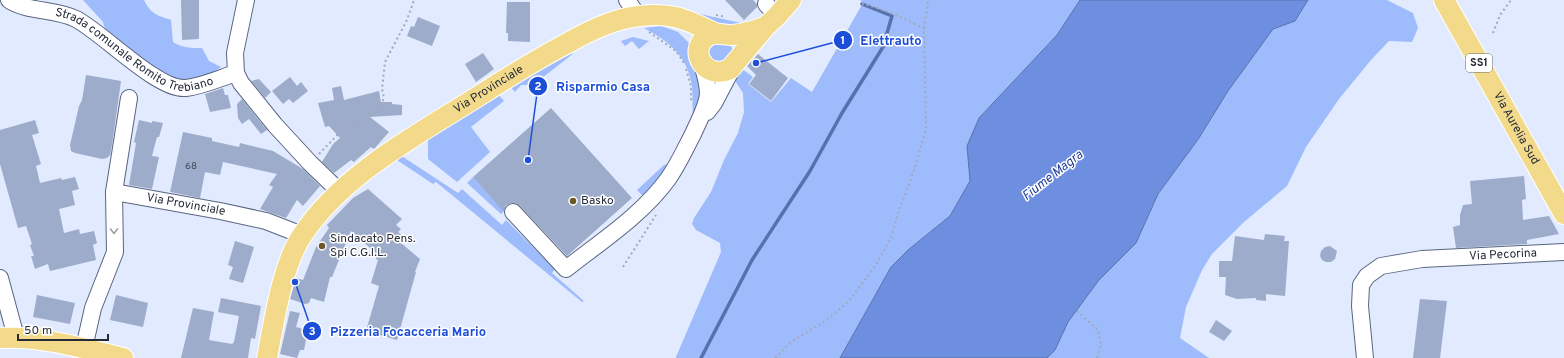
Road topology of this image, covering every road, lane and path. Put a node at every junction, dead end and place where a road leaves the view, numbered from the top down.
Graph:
1 (9, 0) edge
2 (246, 0) edge
3 (414, 0) edge
4 (627, 0) edge
5 (791, 0) edge
6 (928, 0) edge
7 (1444, 0) edge
8 (1511, 0) edge
9 (862, 4) dead end
10 (769, 16) junction
11 (645, 21) junction
12 (924, 29) junction
13 (1493, 33) dead end
14 (720, 34) junction
15 (701, 56) junction
16 (735, 63) junction
17 (236, 73) junction
18 (129, 98) dead end
19 (692, 106) dead end
20 (697, 124) junction
21 (310, 163) junction
22 (114, 192) junction
23 (340, 192) junction
24 (513, 212) dead end
25 (1564, 214) edge
26 (302, 235) junction
27 (1564, 252) edge
28 (0, 278) edge
29 (1076, 311) dead end
30 (8, 338) edge
31 (84, 348) junction
32 (123, 358) edge
33 (267, 358) edge
34 (775, 358) edge
35 (1097, 358) edge
36 (1365, 358) edge

1 - 17 street, Strada comunale Romito Trebiano
2 - 17 street, Strada comunale Romito Trebiano
3 - 21 path
4 - 11 street
5 - 10 main road
6 - 12 path
7 - 25 main road, Via Aurelia Sud / SS1
8 - 13 path
9 - 12 path
10 - 14 main road
10 - 16 main road
11 - 14 main road
11 - 15 main road
11 - 19 path
11 - 23 main road, Via Provinciale
12 - 34 path
14 - 15 main road
14 - 16 main road
15 - 16 main road
15 - 20 street
16 - 20 street
17 - 21 street, Strada comunale Romito Trebiano
18 - 22 street
20 - 24 street
21 - 23 street, Strada comunale Romito Trebiano
22 - 26 street, Via Provinciale
22 -> 31 street
23 - 26 main road, Via Provinciale
26 - 33 main road, Via Provinciale
27 - 36 street, Via Pecorina
28 - 30 street
29 - 35 path
30 - 31 main road
31 - 32 main road

